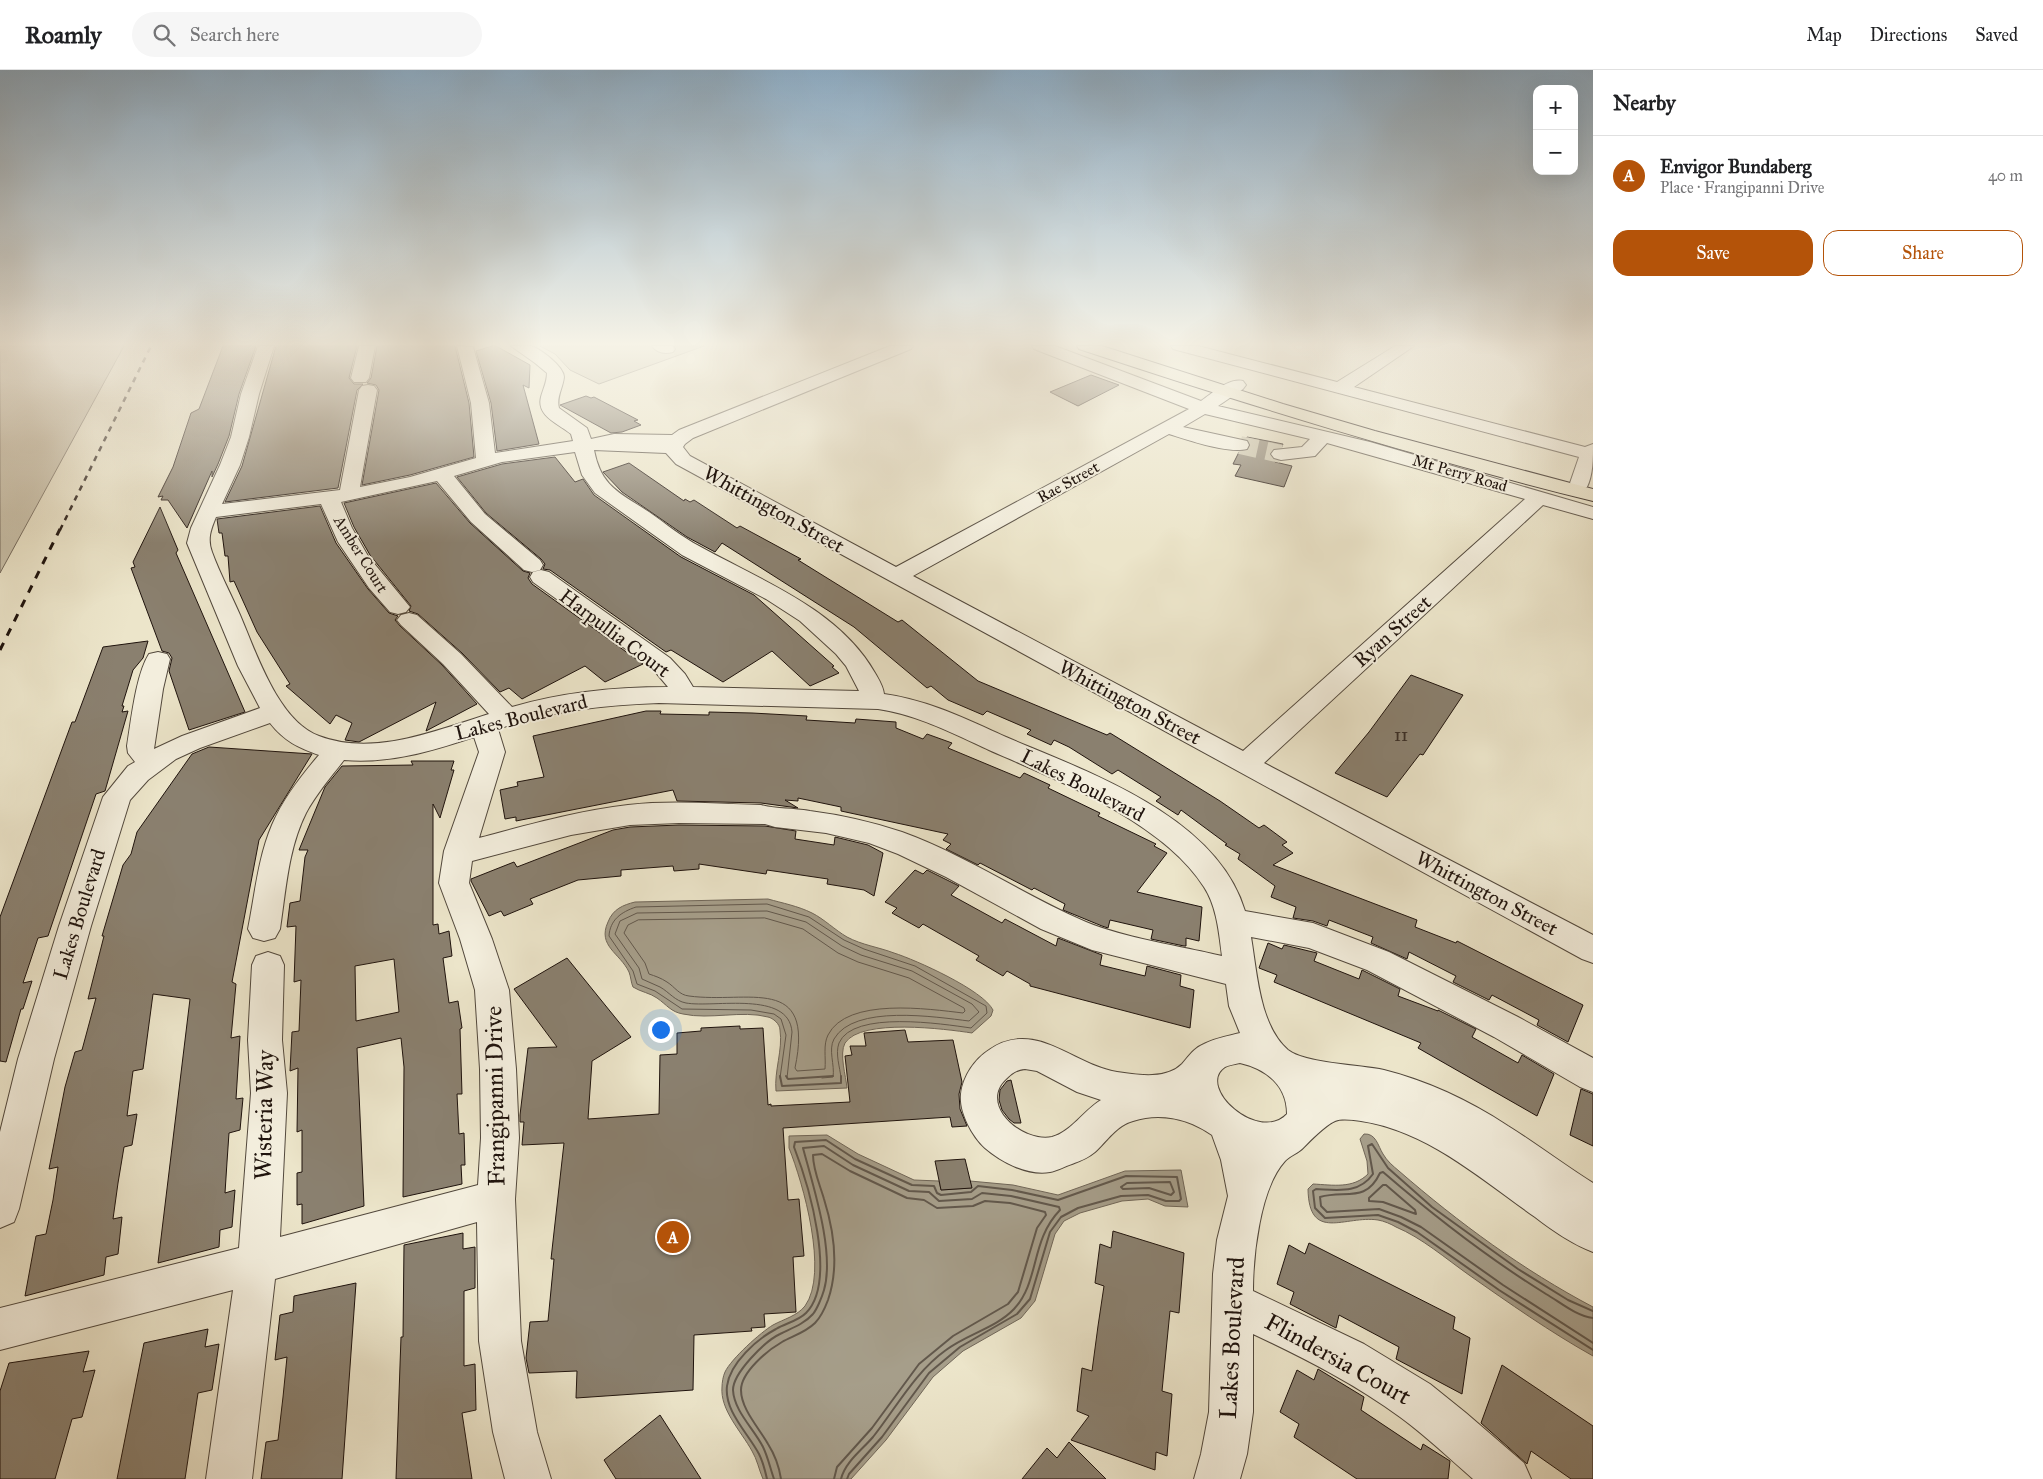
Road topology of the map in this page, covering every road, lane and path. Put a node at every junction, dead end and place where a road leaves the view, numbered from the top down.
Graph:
1 (246, 412) edge
2 (358, 412) edge
3 (481, 412) edge
4 (553, 412) edge
5 (741, 412) edge
6 (1167, 412) edge
7 (1197, 412) edge
8 (1219, 412) edge
9 (1299, 412) edge
10 (1431, 412) edge
11 (1186, 418) junction
12 (1168, 428) junction
13 (1323, 436) junction
14 (590, 444) junction
15 (675, 444) junction
16 (1240, 445) tunnel mouth
17 (1592, 453) edge
18 (1281, 454) tunnel mouth
19 (486, 461) junction
20 (442, 474) junction
21 (1585, 489) edge
22 (339, 497) junction
23 (1538, 498) junction
24 (208, 512) junction
25 (1593, 513) edge
26 (896, 576) junction
27 (158, 659) dead end
28 (684, 694) junction
29 (873, 700) junction
30 (276, 712) junction
31 (495, 720) junction
32 (338, 750) junction
33 (152, 762) junction
34 (1246, 764) junction
35 (459, 851) junction
36 (1233, 921) junction
37 (264, 929) dead end
38 (1593, 950) edge
39 (268, 965) dead end
40 (1242, 986) junction
41 (1208, 1058) junction
42 (1278, 1062) junction
43 (1593, 1076) edge
44 (1222, 1122) junction
45 (1294, 1132) junction
46 (1247, 1196) junction
47 (496, 1199) junction
48 (1593, 1204) edge
49 (0, 1210) edge
50 (1593, 1233) edge
51 (257, 1264) junction
52 (1232, 1303) junction
53 (0, 1329) edge
54 (229, 1479) edge
55 (528, 1479) edge
56 (1217, 1479) edge
57 (1508, 1479) edge

1 - 24 street, Lakes Boulevard
2 - 22 street
3 - 19 street
4 - 14 street
5 - 15 street
6 - 11 street
7 - 11 street, Rae Street
8 - 13 street, Mt Perry Road
9 - 21 main road, Mt Perry Road
10 - 17 street
11 - 12 street, Rae Street
12 - 16 street
12 - 26 street, Rae Street
13 - 18 street
13 - 23 street, Mt Perry Road
14 - 15 street
14 - 19 street
14 - 29 street
15 - 26 street, Whittington Street
17 - 21 street
19 - 20 street
20 - 22 street
20 - 28 street, Harpullia Court
22 - 24 street
22 - 31 street, Amber Court
23 - 25 street, Mt Perry Road
23 - 34 street, Ryan Street
24 - 30 street, Lakes Boulevard
26 - 34 street, Whittington Street
27 - 33 street
28 - 29 street, Lakes Boulevard
28 - 31 street, Lakes Boulevard
29 - 36 street, Lakes Boulevard
30 - 32 street, Lakes Boulevard
30 - 33 street, Lakes Boulevard
31 - 32 street, Lakes Boulevard
31 - 35 street, Frangipanni Drive
32 - 37 street
33 - 49 street, Lakes Boulevard
34 - 38 street, Whittington Street
35 - 40 street
35 - 47 street, Frangipanni Drive
36 - 40 street, Lakes Boulevard
36 - 43 street
39 - 51 street, Wisteria Way
40 - 41 street
40 - 42 street, Lakes Boulevard
41 - 42 street
41 - 44 street
41 - 44 street
42 - 45 street
42 - 48 street
44 - 45 street
44 - 46 street
45 - 46 street
45 - 50 street
46 - 52 street, Lakes Boulevard
47 - 51 street
47 - 55 street, Frangipanni Drive
51 - 53 street
51 - 54 street, Wisteria Way
52 - 56 street, Lakes Boulevard
52 - 57 street, Flindersia Court

